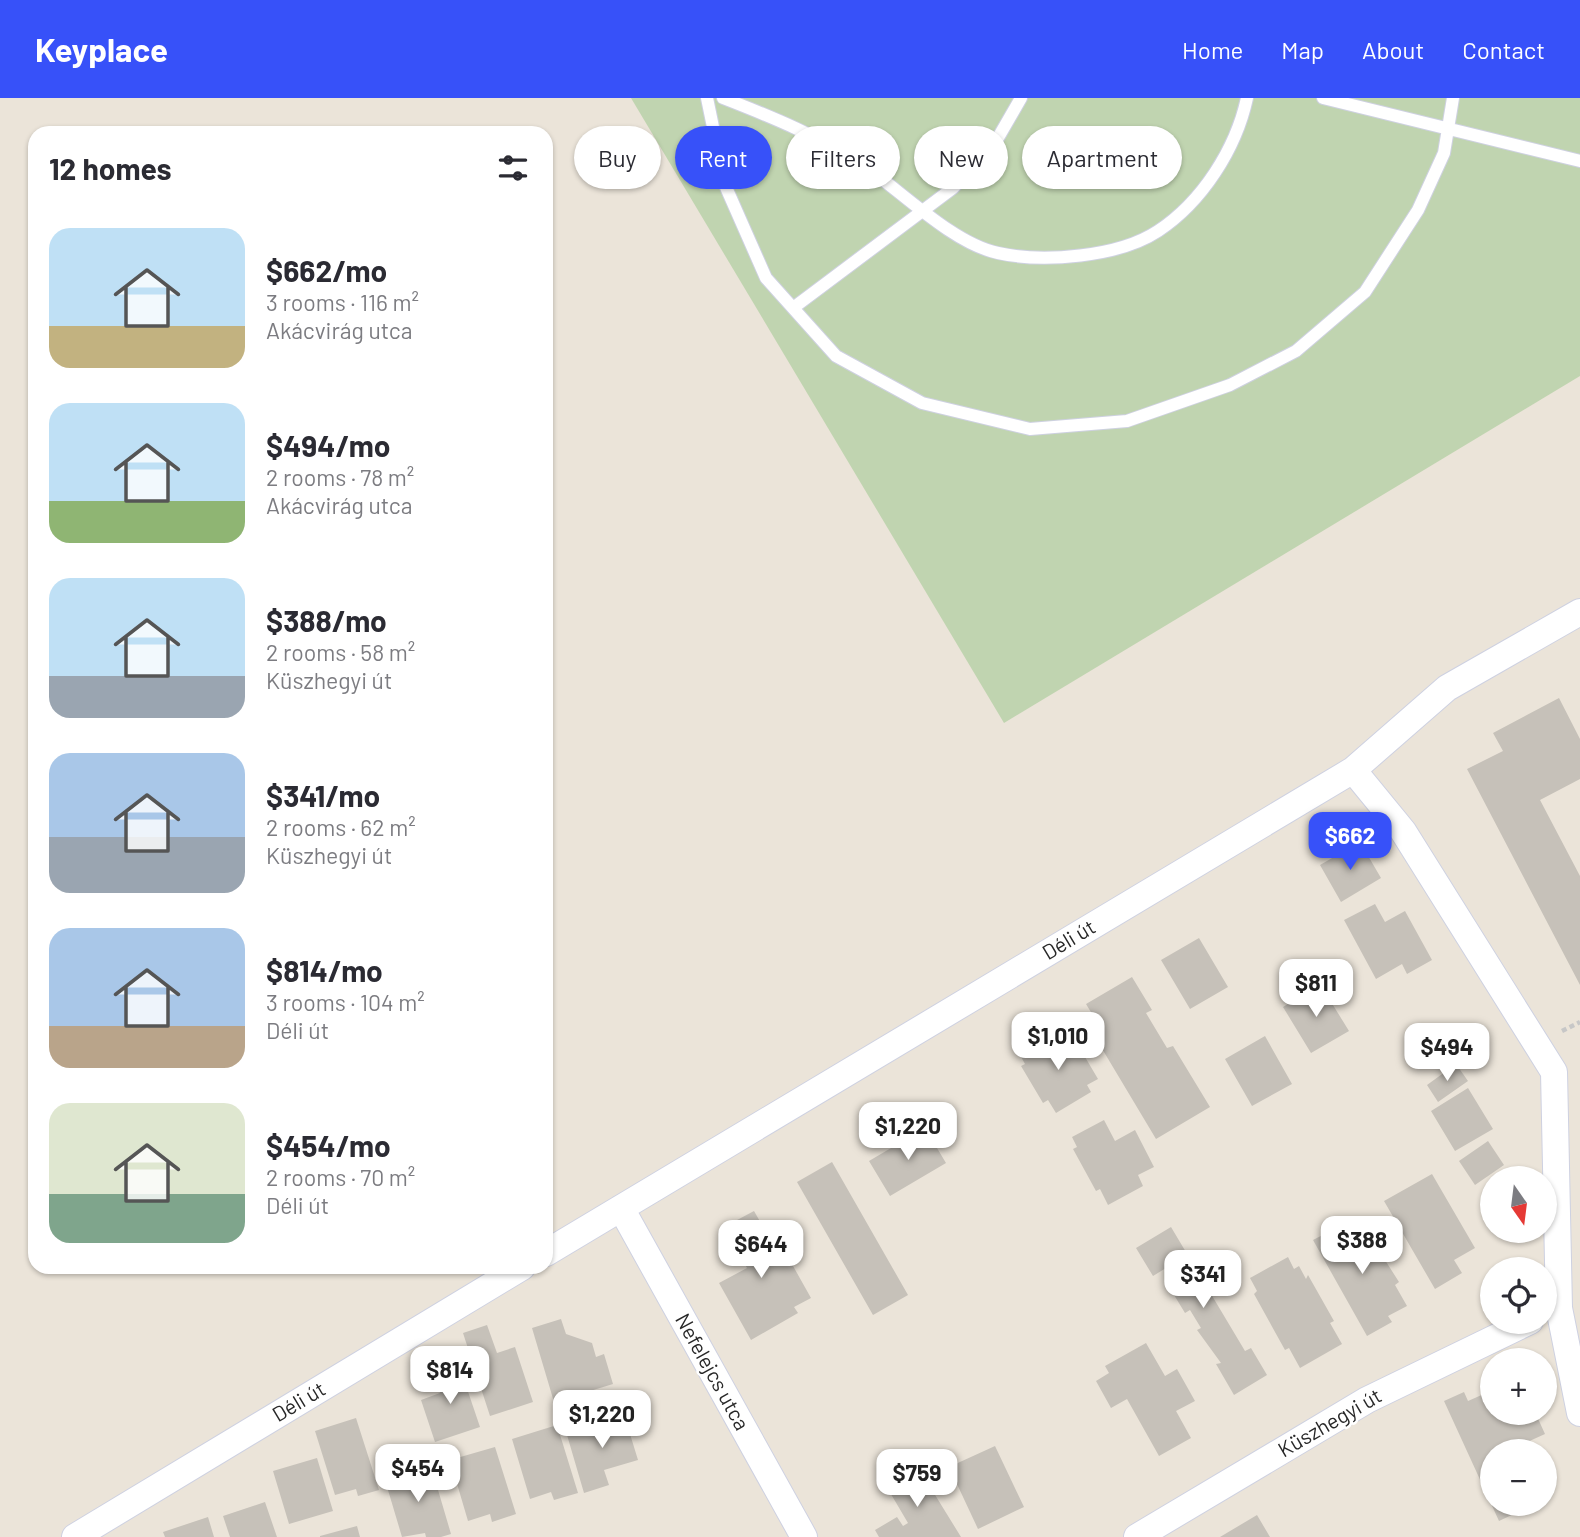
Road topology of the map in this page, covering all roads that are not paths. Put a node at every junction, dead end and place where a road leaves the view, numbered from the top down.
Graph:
1 (707, 98) edge
2 (723, 98) edge
3 (1021, 98) edge
4 (1247, 98) edge
5 (1453, 98) edge
6 (1329, 99) edge
7 (1448, 129) junction
8 (1580, 161) edge
9 (923, 211) junction
10 (793, 308) junction
11 (1580, 612) edge
12 (1353, 770) junction
13 (621, 1208) junction
14 (553, 1249) edge
15 (1552, 1257) edge
16 (510, 1274) edge
17 (1557, 1329) edge
18 (1503, 1334) edge
19 (1580, 1413) edge
20 (75, 1537) edge
21 (804, 1537) edge
22 (1137, 1537) edge

1 - 10 lane
2 - 9 lane
3 - 9 lane
4 - 9 lane
5 - 7 lane
6 - 7 lane
7 - 8 lane
7 - 10 lane
9 - 10 lane
11 - 12 street, Déli út
12 - 13 street, Déli út
12 - 15 street
13 - 14 street, Déli út
13 - 21 street, Nefelejcs utca
16 - 20 street, Déli út
17 - 19 street
18 - 22 street, Küszhegyi út

